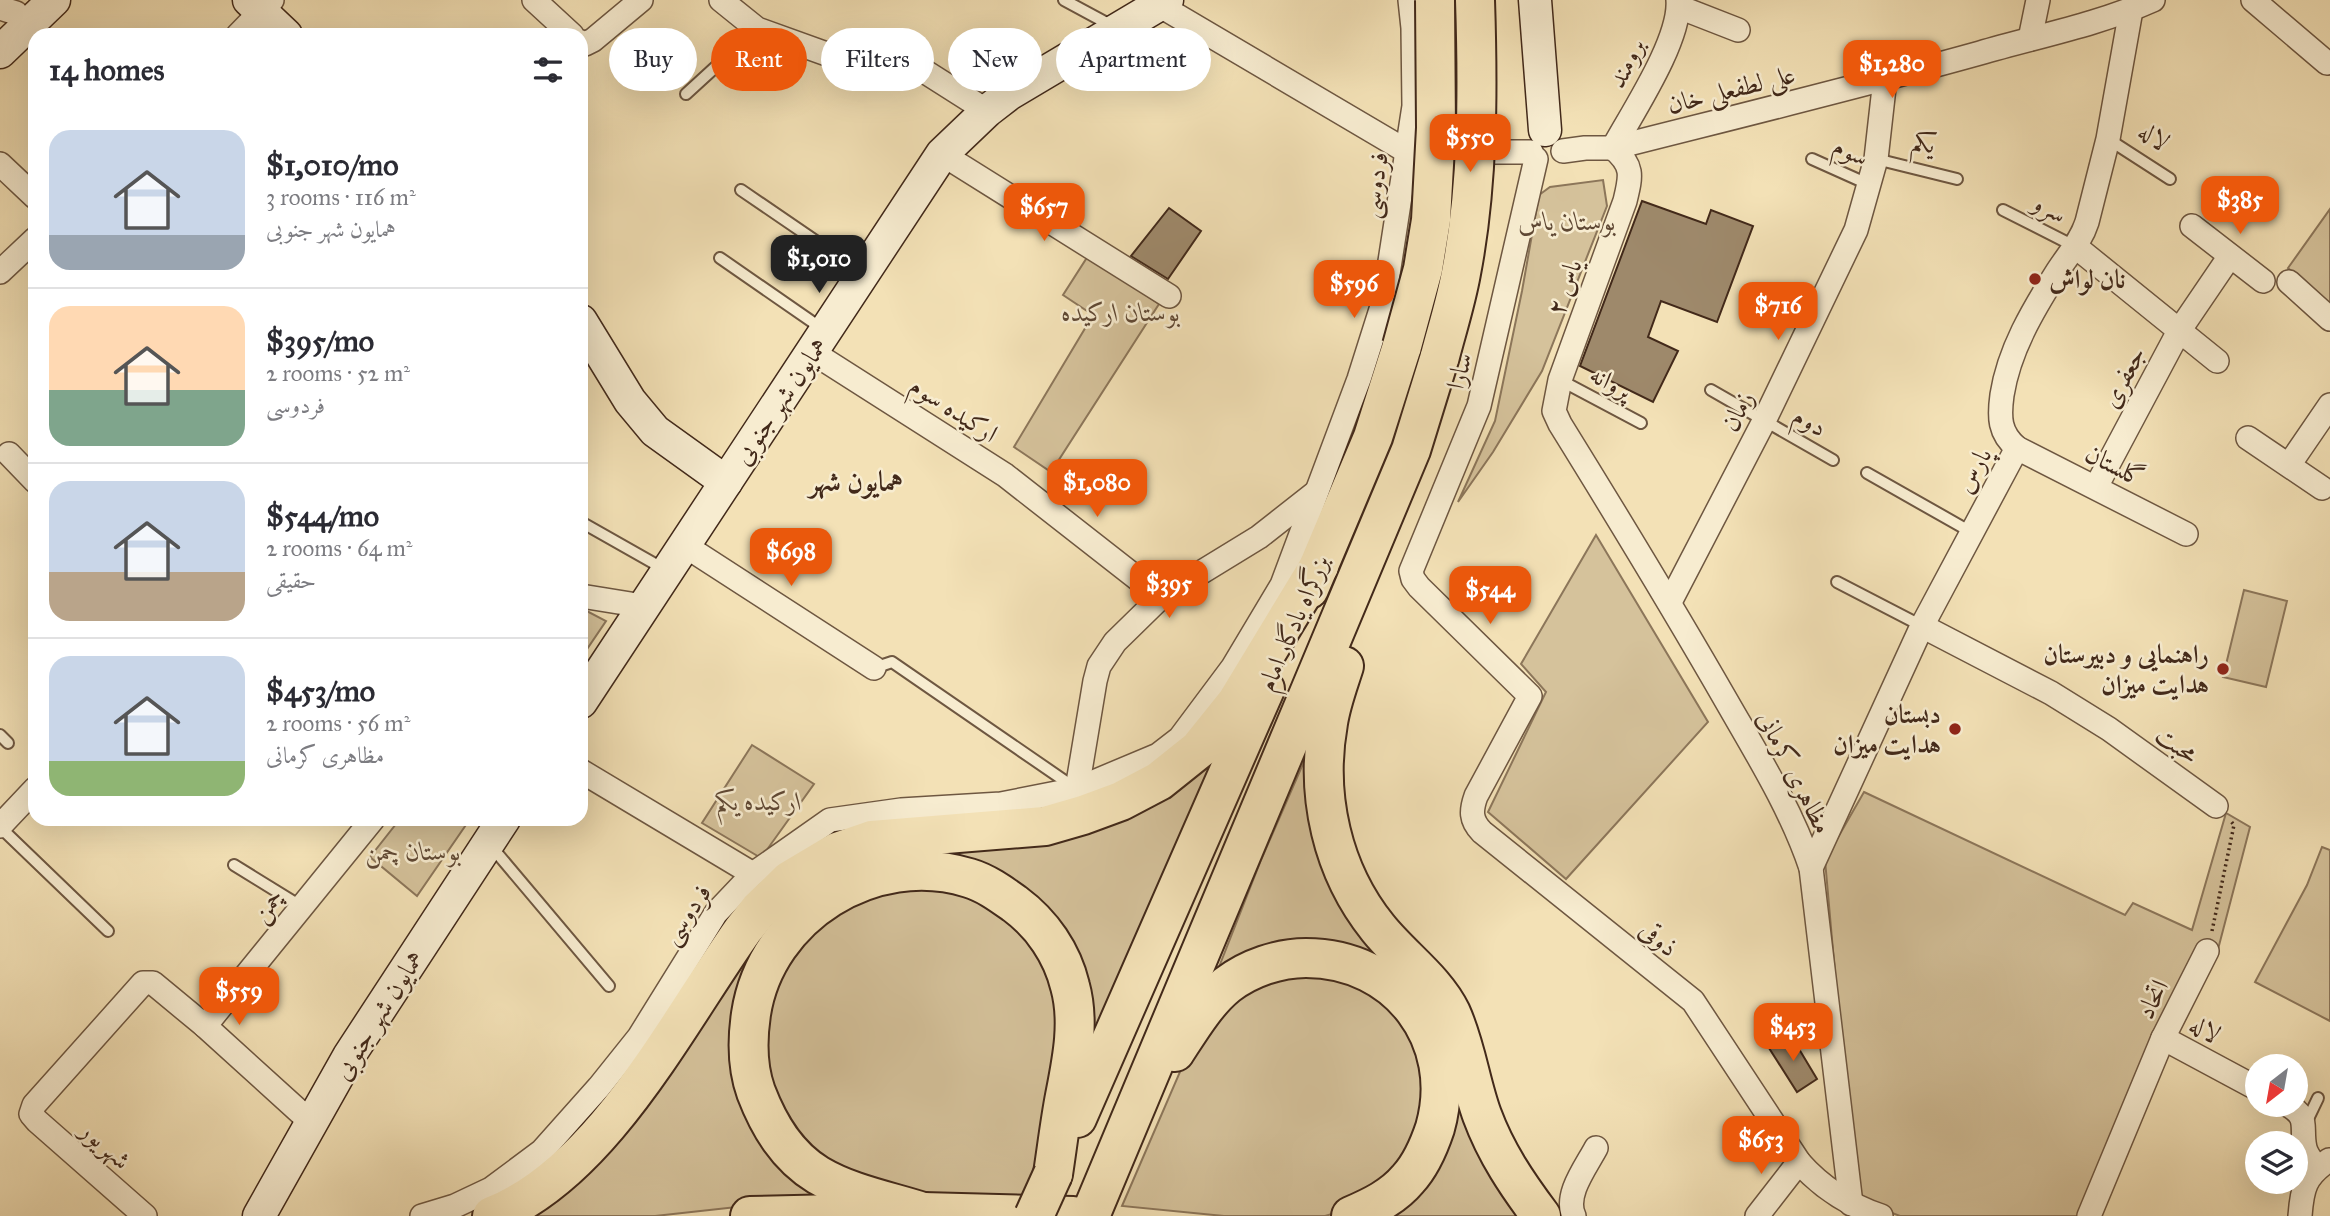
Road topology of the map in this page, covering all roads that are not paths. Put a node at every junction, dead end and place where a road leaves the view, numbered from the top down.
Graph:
1 (54, 0) edge
2 (534, 0) edge
3 (641, 0) edge
4 (721, 0) edge
5 (1064, 0) edge
6 (1410, 0) edge
7 (1435, 0) edge
8 (1475, 0) edge
9 (1535, 0) edge
10 (2038, 0) edge
11 (2153, 0) edge
12 (2253, 0) edge
13 (1163, 3) edge
14 (261, 4) edge
15 (1678, 4) edge
16 (2131, 10) junction
17 (14, 26) edge
18 (242, 28) edge
19 (280, 28) edge
20 (566, 28) edge
21 (756, 28) edge
22 (1114, 28) edge
23 (1121, 28) edge
24 (1738, 30) dead end
25 (2030, 39) junction
26 (588, 40) edge
27 (807, 47) edge
28 (2327, 63) dead end
29 (1056, 66) edge
30 (711, 70) edge
31 (1885, 79) junction
32 (686, 93) dead end
33 (987, 111) junction
34 (2108, 139) junction
35 (1544, 148) junction
36 (1613, 148) junction
37 (1408, 152) junction
38 (942, 154) junction
39 (1812, 159) dead end
40 (1876, 159) junction
41 (0, 164) edge
42 (1957, 179) dead end
43 (2170, 179) dead end
44 (1870, 186) junction
45 (28, 190) edge
46 (741, 190) dead end
47 (2003, 209) dead end
48 (2192, 226) dead end
49 (28, 246) edge
50 (2076, 247) junction
51 (2230, 256) junction
52 (720, 258) dead end
53 (0, 272) edge
54 (864, 274) junction
55 (2263, 281) dead end
56 (2289, 282) dead end
57 (1169, 296) dead end
58 (2330, 319) edge
59 (2179, 331) junction
60 (588, 332) edge
61 (819, 342) junction
62 (2217, 361) dead end
63 (1560, 380) junction
64 (1711, 390) dead end
65 (2330, 405) edge
66 (1554, 411) joint
67 (1764, 421) junction
68 (1641, 423) dead end
69 (2248, 438) dead end
70 (2017, 448) junction
71 (9, 454) dead end
72 (1833, 460) dead end
73 (2289, 466) junction
74 (1867, 473) dead end
75 (28, 474) edge
76 (726, 482) junction
77 (2096, 487) junction
78 (2322, 488) dead end
79 (1315, 493) junction
80 (588, 525) edge
81 (1971, 532) junction
82 (2186, 534) dead end
83 (675, 558) junction
84 (1318, 566) junction
85 (1359, 575) junction
86 (1837, 582) dead end
87 (588, 597) edge
88 (1161, 597) junction
89 (1670, 602) junction
90 (643, 606) junction
91 (1922, 626) junction
92 (874, 668) joint
93 (588, 691) edge
94 (1530, 696) joint
95 (588, 775) edge
96 (1077, 789) junction
97 (28, 796) edge
98 (2216, 806) road end
99 (0, 826) edge
100 (367, 826) edge
101 (496, 831) edge
102 (234, 865) dead end
103 (1811, 868) junction
104 (753, 874) junction
105 (302, 907) junction
106 (108, 931) dead end
107 (2207, 951) road end
108 (609, 986) dead end
109 (205, 1026) junction
110 (2163, 1038) junction
111 (2245, 1082) edge
112 (2318, 1098) dead end
113 (1133, 1115) junction
114 (2301, 1117) edge
115 (313, 1124) junction
116 (2305, 1126) junction
117 (1596, 1148) dead end
118 (1799, 1162) junction
119 (2323, 1164) edge
120 (1053, 1174) junction
121 (1851, 1204) junction
122 (923, 1212) junction
123 (145, 1216) edge
124 (259, 1216) edge
125 (422, 1216) edge
126 (492, 1216) edge
127 (750, 1216) edge
128 (1034, 1216) edge
129 (1073, 1216) edge
130 (1090, 1216) edge
131 (1351, 1216) edge
132 (1541, 1216) edge
133 (1574, 1216) edge
134 (1757, 1216) edge
135 (1881, 1216) edge
136 (2089, 1216) edge
137 (2300, 1216) edge

1 - 17 street
2 - 20 street
3 - 26 street
4 - 21 street
5 - 22 lane
6 - 37 street, فردوسی
7 - 84 highway, بزرگراه یادگار امام, bridge
8 - 85 highway, بزرگراه یادگار امام, bridge
9 - 35 street
10 - 25 street
11 - 16 street, علی لطفعلی خان
12 - 28 street
13 - 23 street, همایون‌ شهر جنوبی
13 - 37 street
14 - 18 street
14 - 19 street
15 - 24 street
15 - 36 street, برومند
16 - 25 street, علی لطفعلی خان
16 - 34 street, پارس
25 - 31 street, علی لطفعلی خان
27 - 33 street
29 - 33 street, همایون‌ شهر جنوبی
30 - 32 lane
31 - 36 street, علی لطفعلی خان
31 - 40 street, زمان
33 - 38 street, همایون‌ شهر جنوبی
34 - 43 lane, لاله
34 - 50 street, پارس
35 - 36 street, علی لطفعلی خان
35 - 37 street, علی لطفعلی خان
35 - 94 street, سارا
36 - 63 street, یاس ۲
37 - 79 street, فردوسی
38 - 54 street, همایون‌ شهر جنوبی
38 - 57 street
39 - 44 lane, سوم
40 - 42 lane, یکم
40 - 44 street, زمان
41 - 45 street
44 - 67 street, زمان
46 - 54 lane
47 - 50 lane, سرو
48 - 51 street
49 - 53 street
50 - 59 street, جعفری
50 - 70 street, پارس
51 - 55 street
51 - 59 street, جعفری
52 - 61 lane
54 - 61 street, همایون‌ شهر جنوبی
56 - 58 street
59 - 62 street, جعفری
59 - 77 street, جعفری
60 - 76 street
61 - 76 street, همایون‌ شهر جنوبی
61 - 88 street, ارکیده سوم
63 - 66 street, یاس ۲
63 - 68 lane, پروانه
64 - 67 lane, دوم
65 - 73 street
66 - 89 street, مظاهری کرمانی
67 - 72 lane, دوم
67 - 89 street, زمان
69 - 73 street
70 - 77 street, گلستان
70 - 81 street, پارس
71 - 75 street
73 - 78 street
74 - 81 lane
76 - 83 street, همایون‌ شهر جنوبی
77 - 82 street, گلستان
79 - 88 street
79 - 96 street, فردوسی
80 - 83 lane
81 - 91 street, پارس
83 - 90 street, همایون‌ شهر جنوبی
83 - 92 street
84 - 120 highway, بزرگراه یادگار امام
84 - 126 highway
85 - 113 highway, بزرگراه یادگار امام
85 - 132 highway
86 - 91 lane
87 - 90 street
88 - 96 street
89 - 103 street, مظاهری کرمانی
90 - 93 street, همایون‌ شهر جنوبی
91 - 98 street, محبت
91 - 103 street, پارس
92 - 96 lane
94 - 118 street, ذوقی
95 - 104 street
96 - 104 street, فردوسی
97 - 99 street
99 - 106 lane
100 - 105 street, چمن
101 - 108 lane
101 - 115 street, همایون‌ شهر جنوبی
102 - 105 lane
103 - 121 street, مظاهری کرمانی
104 - 125 street, فردوسی
105 - 109 street, چمن
107 - 110 street, اتحاد
109 - 115 street
109 - 123 street, شهریور
110 - 111 street, لاله
110 - 136 street, اتحاد
112 - 116 lane
113 - 130 highway, بزرگراه یادگار امام
113 - 131 highway
114 - 116 street
115 - 124 street, همایون‌ شهر جنوبی
116 - 119 street
117 - 133 street
118 - 121 street, ذوقی
118 - 134 street
119 - 137 street
120 - 122 highway
120 - 128 highway, بزرگراه یادگار امام, bridge
121 - 135 street, ذوقی
122 - 127 highway
122 - 129 highway

